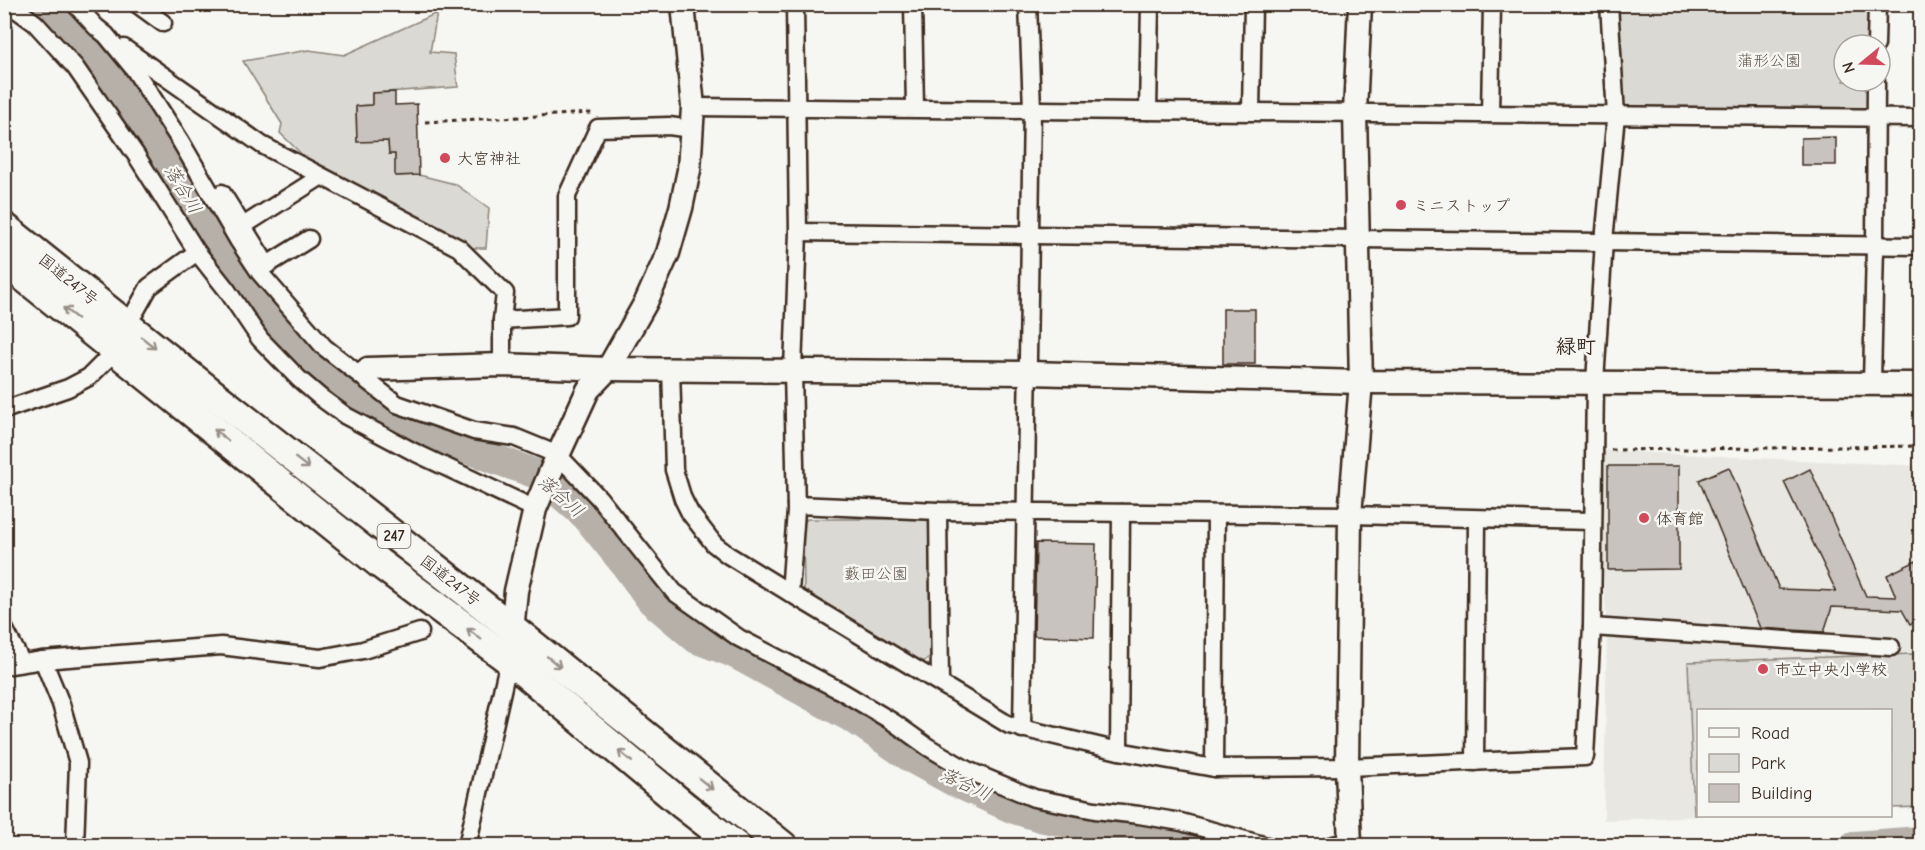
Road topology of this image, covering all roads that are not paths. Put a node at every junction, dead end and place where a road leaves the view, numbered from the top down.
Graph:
1 (9, 4) edge
2 (137, 4) edge
3 (683, 4) edge
4 (795, 4) edge
5 (913, 4) edge
6 (1028, 4) edge
7 (1150, 4) edge
8 (1253, 4) edge
9 (1360, 4) edge
10 (1492, 4) edge
11 (1609, 4) edge
12 (1877, 4) edge
13 (76, 5) edge
14 (163, 23) dead end
15 (1876, 33) edge
16 (106, 35) junction
17 (1876, 93) edge
18 (797, 107) junction
19 (915, 108) junction
20 (1032, 109) junction
21 (1148, 111) junction
22 (1251, 111) junction
23 (1355, 112) junction
24 (1490, 114) junction
25 (1616, 115) junction
26 (692, 118) junction
27 (1875, 118) junction
28 (1920, 118) edge
29 (173, 129) junction
30 (320, 177) junction
31 (243, 226) junction
32 (4, 227) edge
33 (798, 232) junction
34 (1031, 235) junction
35 (309, 239) dead end
36 (1358, 239) junction
37 (1604, 241) junction
38 (1875, 245) junction
39 (1920, 246) edge
40 (197, 252) junction
41 (4, 261) edge
42 (502, 320) junction
43 (121, 337) junction
44 (502, 365) junction
45 (671, 368) junction
46 (368, 369) dead end
47 (608, 369) junction
48 (793, 370) junction
49 (1029, 373) junction
50 (1360, 382) junction
51 (1595, 382) junction
52 (1872, 384) junction
53 (1920, 384) edge
54 (4, 410) edge
55 (556, 460) junction
56 (796, 506) junction
57 (535, 509) junction
58 (938, 511) junction
59 (1026, 513) junction
60 (1121, 513) junction
61 (1216, 515) junction
62 (1350, 515) junction
63 (1477, 519) junction
64 (1592, 521) junction
65 (790, 593) junction
66 (1592, 627) junction
67 (4, 628) edge
68 (512, 628) junction
69 (420, 632) dead end
70 (1891, 647) dead end
71 (43, 660) junction
72 (509, 660) junction
73 (22, 663) junction
74 (4, 666) edge
75 (940, 682) junction
76 (1022, 729) junction
77 (1119, 751) junction
78 (1475, 762) junction
79 (1347, 767) junction
80 (1214, 768) junction
81 (1343, 844) edge
82 (75, 846) edge
83 (467, 846) edge
84 (736, 846) edge
85 (783, 846) edge
86 (1267, 846) edge

1 - 40 street
2 - 14 street
3 - 26 street
4 - 18 street
5 - 19 street
6 - 20 street
7 - 21 street
8 - 22 street
9 - 23 street
10 - 24 street
11 - 25 street
12 - 15 street
13 - 16 street
16 - 29 street
16 - 30 street
17 - 27 street
18 - 19 street
18 - 26 street
18 - 33 street
19 - 20 street
20 - 21 street
20 - 34 street
21 - 22 street
22 - 23 street
23 - 24 street
23 - 36 street
24 - 25 street
25 - 27 street
25 - 37 street
26 - 42 street
26 - 47 street
27 - 28 street
27 - 38 street
29 - 31 street
29 - 55 street
30 - 31 street
30 - 42 street
31 - 35 street
32 - 43 highway, 国道247号 / 247
33 - 34 street
33 - 48 street
34 - 36 street
34 - 49 street
36 - 37 street
36 - 50 street
37 - 38 street
37 - 51 street
38 - 39 street
38 - 52 street
40 - 43 street
40 - 57 street
43 -> 41 highway, 国道247号 / 247
42 - 44 street
43 - 54 street
43 -> 68 highway, 国道247号 / 247
72 -> 43 highway, 国道247号 / 247
44 - 46 street
44 - 47 street
45 - 47 street
45 - 48 street
45 - 65 street
47 - 55 street
48 - 49 street
48 - 56 street
49 - 50 street
49 - 59 street
50 - 51 street
50 - 62 street
51 - 52 street
51 - 64 street
52 - 53 street
55 - 57 street
55 - 86 street
56 - 58 street
56 - 65 street
57 - 68 street
58 - 59 street
58 - 75 street
59 - 60 street
59 - 76 street
60 - 61 street
60 - 77 street
61 - 62 street
61 - 80 street
62 - 63 street
62 - 79 street
63 - 64 street
63 - 78 street
64 - 66 street
65 - 75 street
66 - 70 street
66 - 78 street
67 - 73 street
68 - 72 street
68 -> 85 highway, 国道247号 / 247
69 - 71 street
71 - 73 street
71 - 82 street
72 - 83 street
84 -> 72 highway, 国道247号 / 247
73 - 74 street
75 - 76 street
76 - 77 street
77 - 80 street
78 - 79 street
79 - 80 street
79 - 81 street

